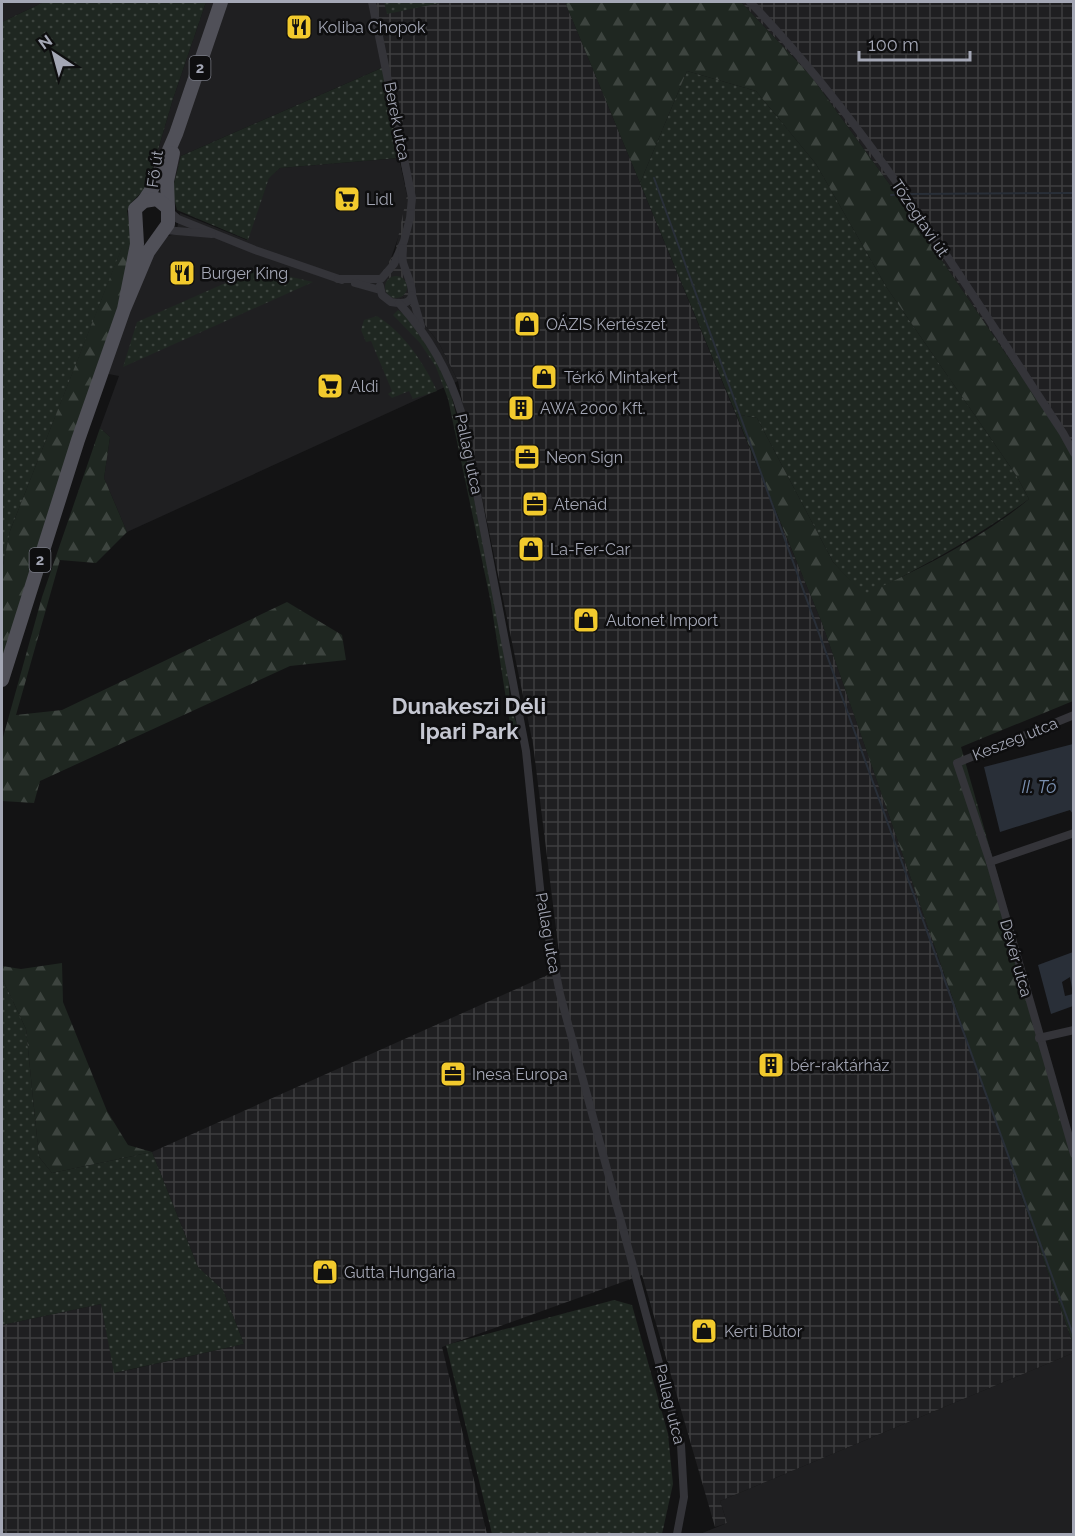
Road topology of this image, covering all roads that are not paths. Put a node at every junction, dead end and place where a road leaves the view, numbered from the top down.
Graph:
1 (221, 2) edge
2 (372, 2) edge
3 (750, 2) edge
4 (176, 134) junction
5 (144, 201) junction
6 (169, 210) junction
7 (134, 222) junction
8 (162, 232) junction
9 (215, 234) junction
10 (404, 241) junction
11 (384, 276) junction
12 (408, 276) junction
13 (338, 279) junction
14 (380, 290) junction
15 (412, 295) junction
16 (399, 303) junction
17 (124, 309) junction
18 (422, 331) junction
19 (1073, 450) edge
20 (2, 680) edge
21 (1074, 715) edge
22 (957, 763) joint
23 (1074, 833) edge
24 (990, 862) junction
25 (1074, 1030) edge
26 (1039, 1038) junction
27 (1073, 1148) edge
28 (677, 1534) edge

1 - 4 main road, Fő út / 2
2 - 10 street, Berek utca
3 - 19 street, Tőzegtavi út
4 - 5 main road, Fő út / 2
4 - 6 main road, Fő út / 2
5 - 6 main road
5 - 7 main road, 2
6 - 8 main road, 2
6 - 9 street
7 - 8 main road
7 - 17 main road, 2
8 - 9 street
8 - 17 main road, 2
9 - 13 street
10 - 11 street, Berek utca
10 - 12 street, Berek utca
11 - 12 street
11 - 13 street
11 - 14 street
12 - 15 street
13 - 14 street
14 - 16 street
15 - 16 street
15 - 18 street, Pallag utca
16 - 18 street, Pallag utca
17 - 20 main road, 2
18 - 28 street, Pallag utca
21 - 22 street, Keszeg utca
22 - 24 street, Dévér utca
23 - 24 street
24 - 26 street, Dévér utca
25 - 26 street
26 - 27 street, Dévér utca

